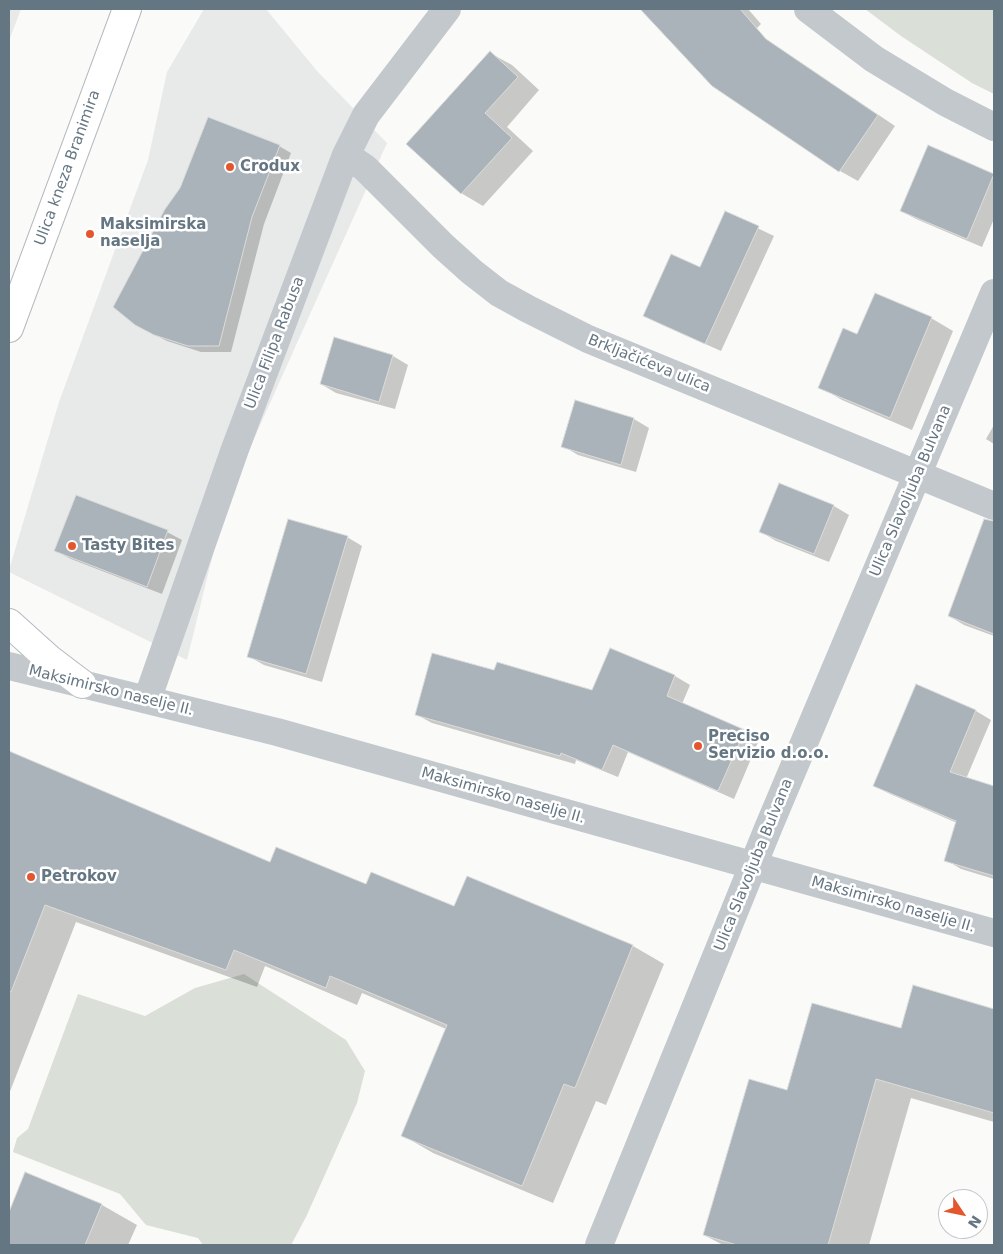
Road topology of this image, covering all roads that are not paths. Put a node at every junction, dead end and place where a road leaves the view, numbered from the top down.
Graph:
1 (127, 9) edge
2 (447, 9) edge
3 (808, 9) edge
4 (994, 127) edge
5 (346, 155) junction
6 (994, 293) edge
7 (9, 328) edge
8 (918, 474) junction
9 (994, 506) edge
10 (9, 623) edge
11 (9, 666) edge
12 (82, 684) junction
13 (147, 700) junction
14 (753, 866) junction
15 (994, 933) edge
16 (599, 1245) edge

1 - 7 main road, Ulica kneza Branimira
2 - 5 street, Ulica Filipa Rabusa
3 - 4 street
5 - 8 street, Brkljačićeva ulica
5 - 13 street, Ulica Filipa Rabusa
6 - 8 street, Ulica Slavoljuba Bulvana
8 - 9 street, Brkljačićeva ulica
8 - 14 street, Ulica Slavoljuba Bulvana
10 - 12 main road
11 - 12 street, Maksimirsko naselje II.
12 - 13 street, Maksimirsko naselje II.
13 - 14 street, Maksimirsko naselje II.
14 - 15 street, Maksimirsko naselje II.
14 - 16 street, Ulica Slavoljuba Bulvana

